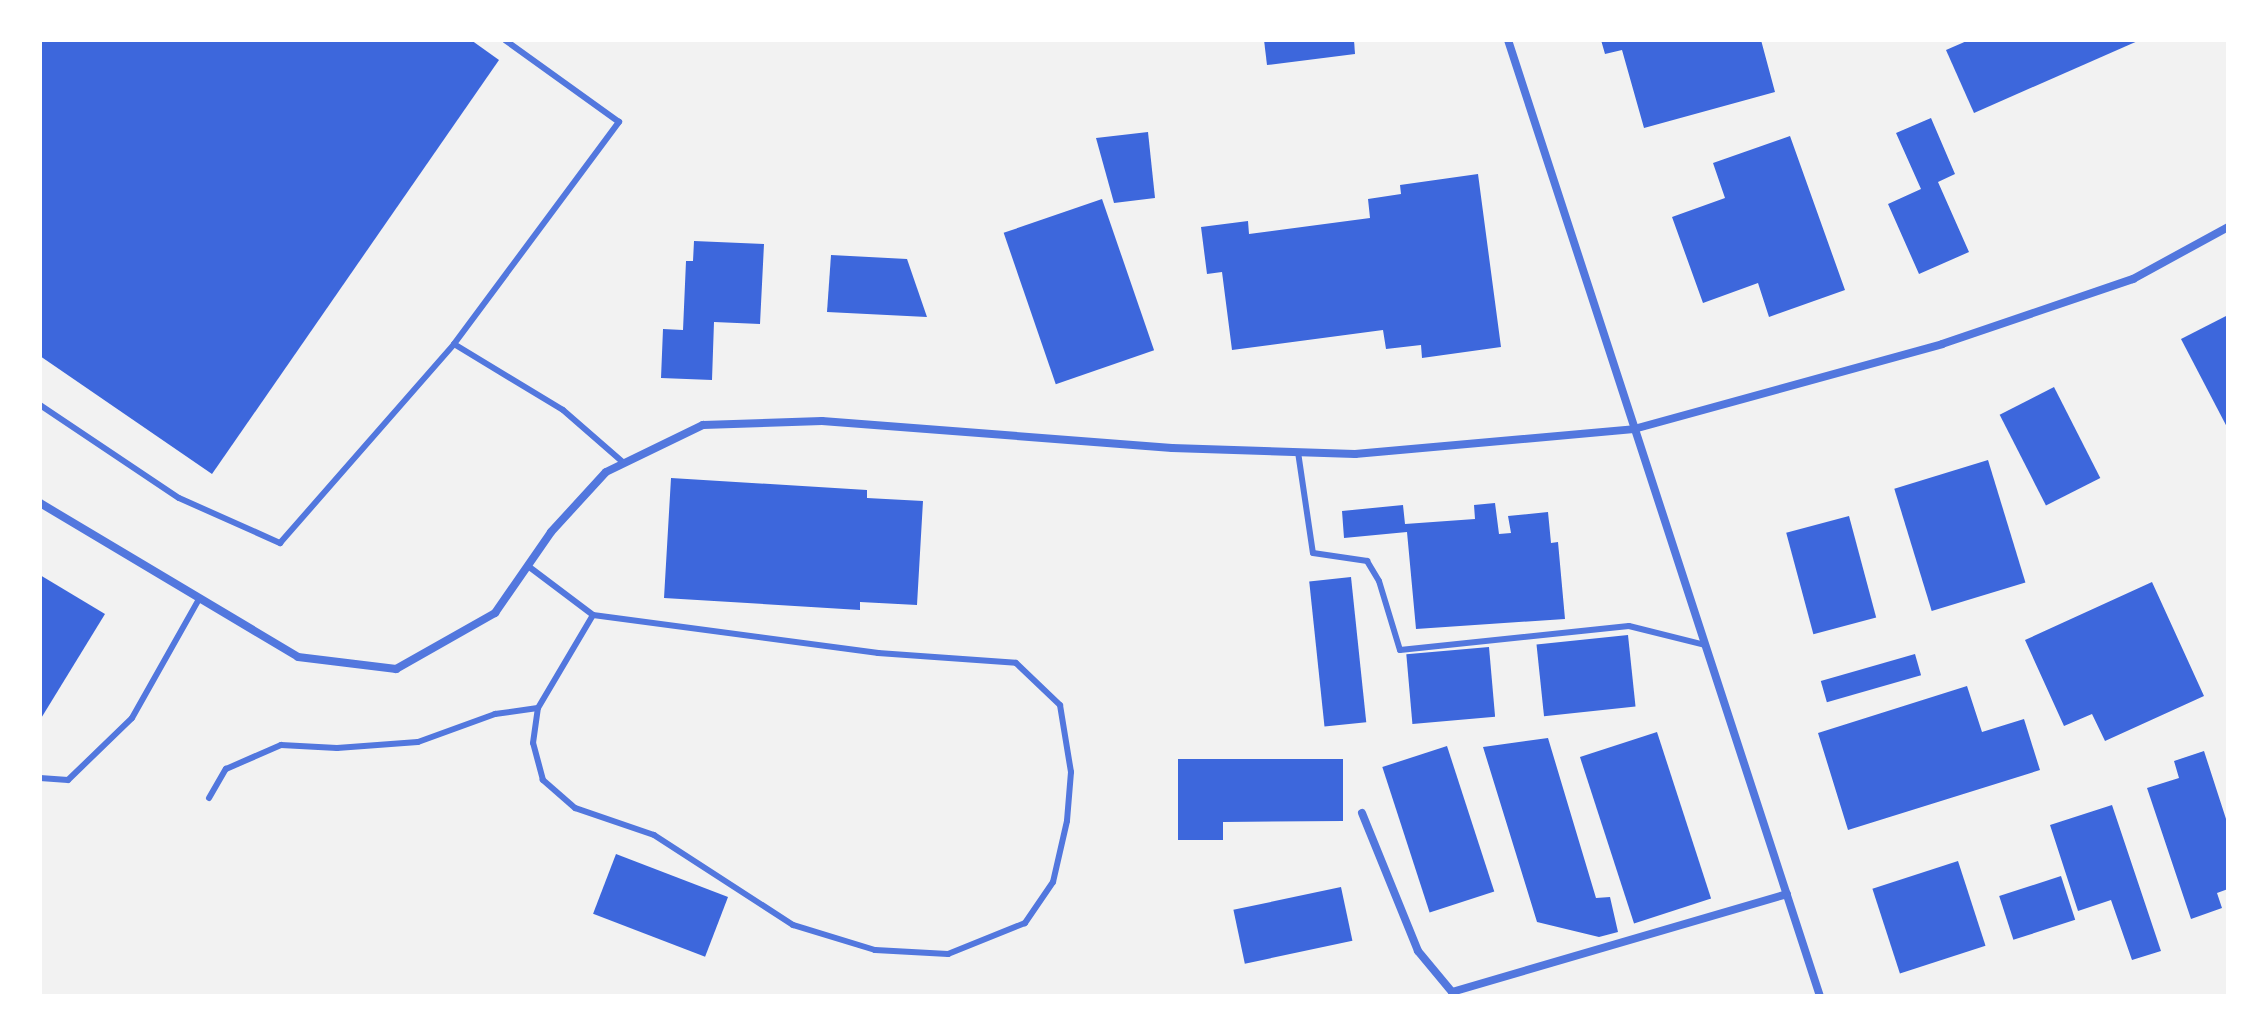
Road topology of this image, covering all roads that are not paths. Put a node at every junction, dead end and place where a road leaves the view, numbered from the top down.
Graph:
1 (505, 40) edge
2 (1508, 40) edge
3 (2228, 227) edge
4 (454, 344) junction
5 (40, 405) edge
6 (1634, 429) junction
7 (1298, 452) junction
8 (624, 463) junction
9 (40, 503) edge
10 (528, 566) junction
11 (199, 599) junction
12 (593, 615) junction
13 (1705, 645) junction
14 (538, 708) junction
15 (40, 778) edge
16 (209, 798) dead end
17 (1362, 813) dead end
18 (1787, 894) junction
19 (1820, 996) edge

1 - 4 lane
2 - 6 street
3 - 6 street
4 - 5 lane
4 - 8 lane
6 - 7 street
6 - 13 street
7 - 8 street
7 - 13 lane
8 - 10 street
9 - 11 street
10 - 11 street
10 - 12 lane
11 - 15 lane
12 - 14 lane
12 - 14 lane
13 - 18 street
14 - 16 lane
17 - 18 street
18 - 19 street

